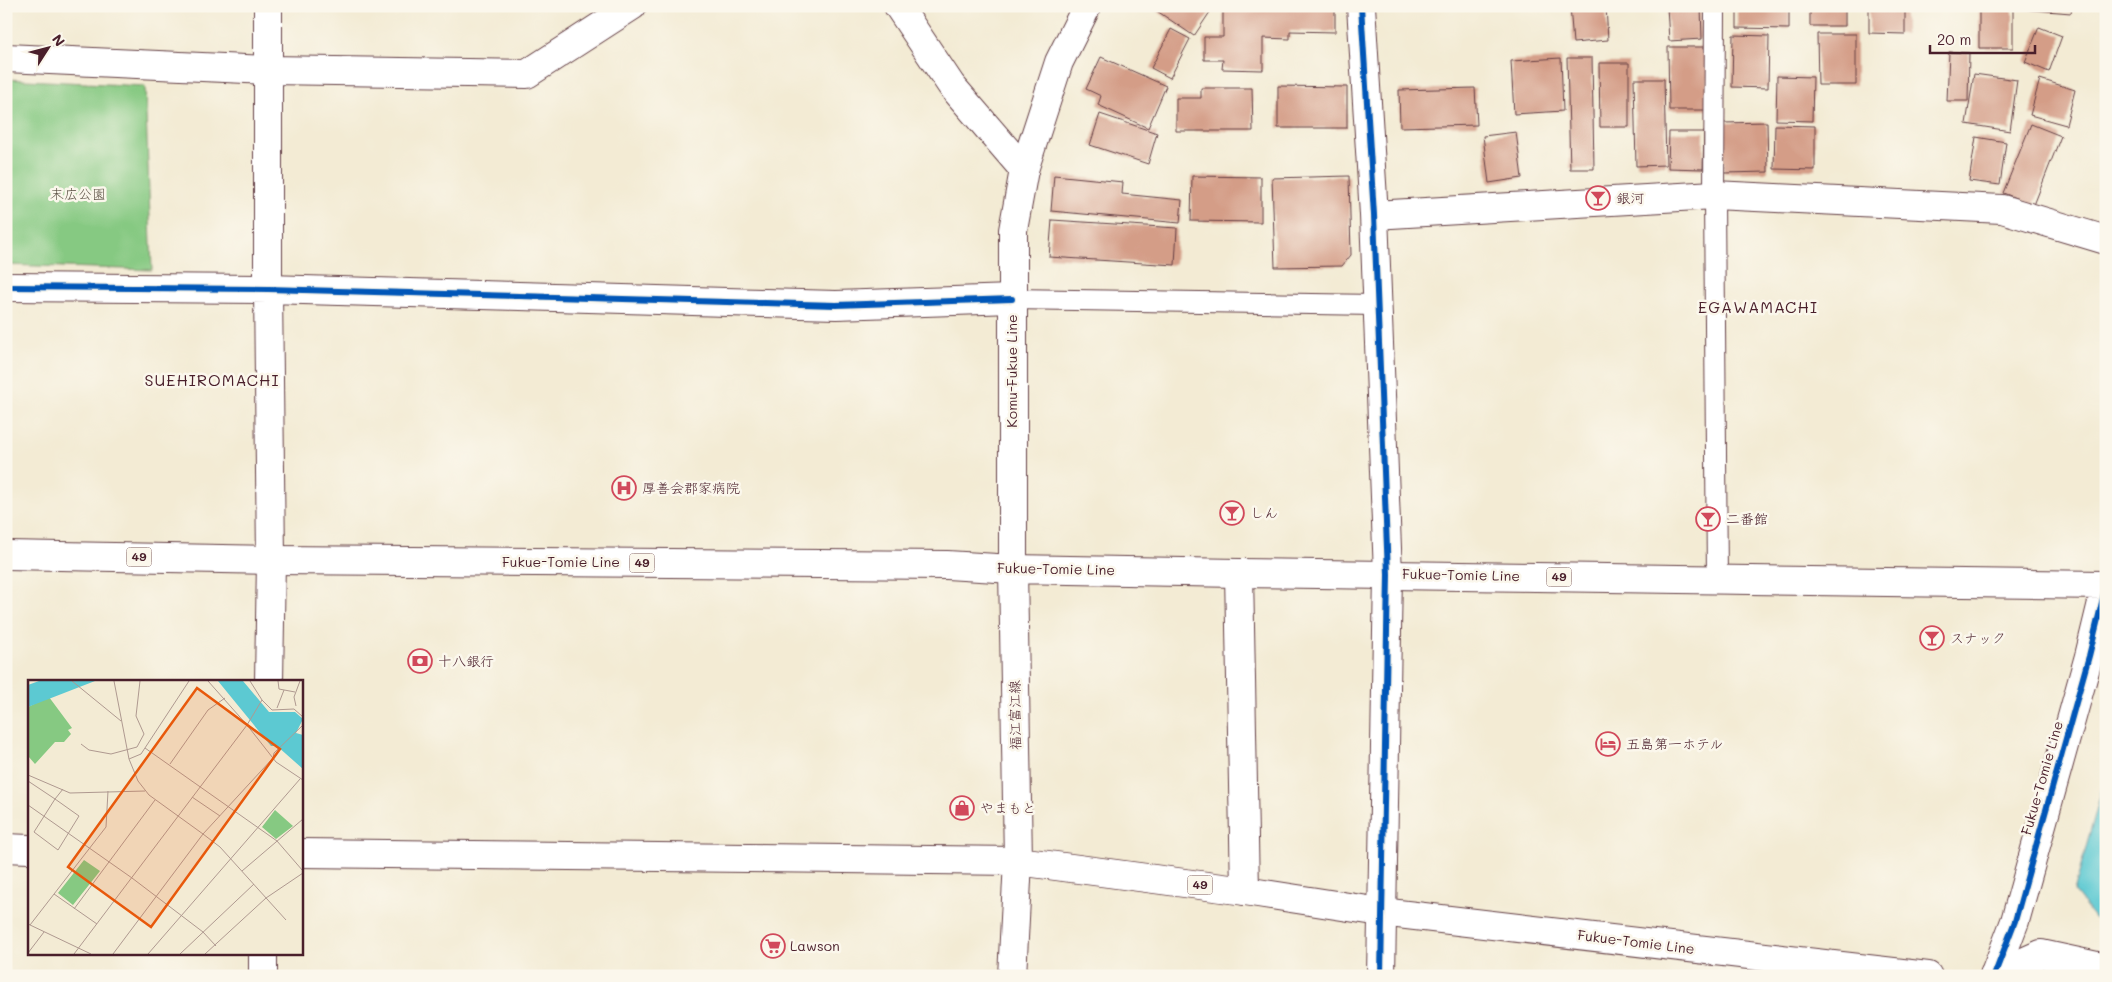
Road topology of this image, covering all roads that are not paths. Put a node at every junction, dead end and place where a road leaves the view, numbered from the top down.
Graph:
1 (268, 6) edge
2 (632, 6) edge
3 (898, 6) edge
4 (1087, 6) edge
5 (1361, 6) edge
6 (1715, 6) edge
7 (6, 58) edge
8 (269, 70) junction
9 (1024, 170) junction
10 (1714, 195) junction
11 (1374, 215) junction
12 (2106, 240) edge
13 (6, 287) edge
14 (268, 289) junction
15 (1012, 299) junction
16 (1377, 305) junction
17 (6, 555) edge
18 (271, 560) junction
19 (1012, 569) junction
20 (1239, 573) junction
21 (1388, 574) junction
22 (1717, 580) junction
23 (2106, 586) edge
24 (269, 680) edge
25 (6, 848) edge
26 (28, 849) edge
27 (302, 853) edge
28 (1018, 861) junction
29 (1245, 891) junction
30 (1381, 912) junction
31 (263, 954) edge
32 (2103, 967) edge
33 (1992, 975) edge
34 (263, 976) edge
35 (1012, 976) edge
36 (1381, 976) edge
37 (1928, 976) edge

1 - 8 street
2 - 8 street
3 - 9 street
4 - 9 street, Komu-Fukue Line
5 - 11 street
6 - 10 lane
7 - 8 street
8 - 14 street
9 - 15 street, Komu-Fukue Line
10 - 11 street
10 - 12 street
10 - 22 lane
11 - 16 street
13 - 14 street
14 - 15 street
14 - 18 street
15 - 16 lane
15 - 19 street, Komu-Fukue Line
16 - 21 street
17 - 18 street, Fukue-Tomie Line / 49
18 - 19 street, Fukue-Tomie Line / 49
18 - 24 street
19 - 20 street, Fukue-Tomie Line / 49
19 - 28 street, 福江富江線
20 - 21 street, Fukue-Tomie Line / 49
20 - 29 street
21 - 22 street, Fukue-Tomie Line / 49
21 - 30 street
22 - 23 street, Fukue-Tomie Line / 49
23 - 33 street, Fukue-Tomie Line / 49
25 - 26 street
27 - 28 street, Fukue-Tomie Line
28 - 29 street, Fukue-Tomie Line / 49
28 - 35 street, 福江富江線
29 - 30 street, Fukue-Tomie Line / 49
30 - 36 street
30 - 37 street, Fukue-Tomie Line / 49
31 - 34 street
32 - 33 street

